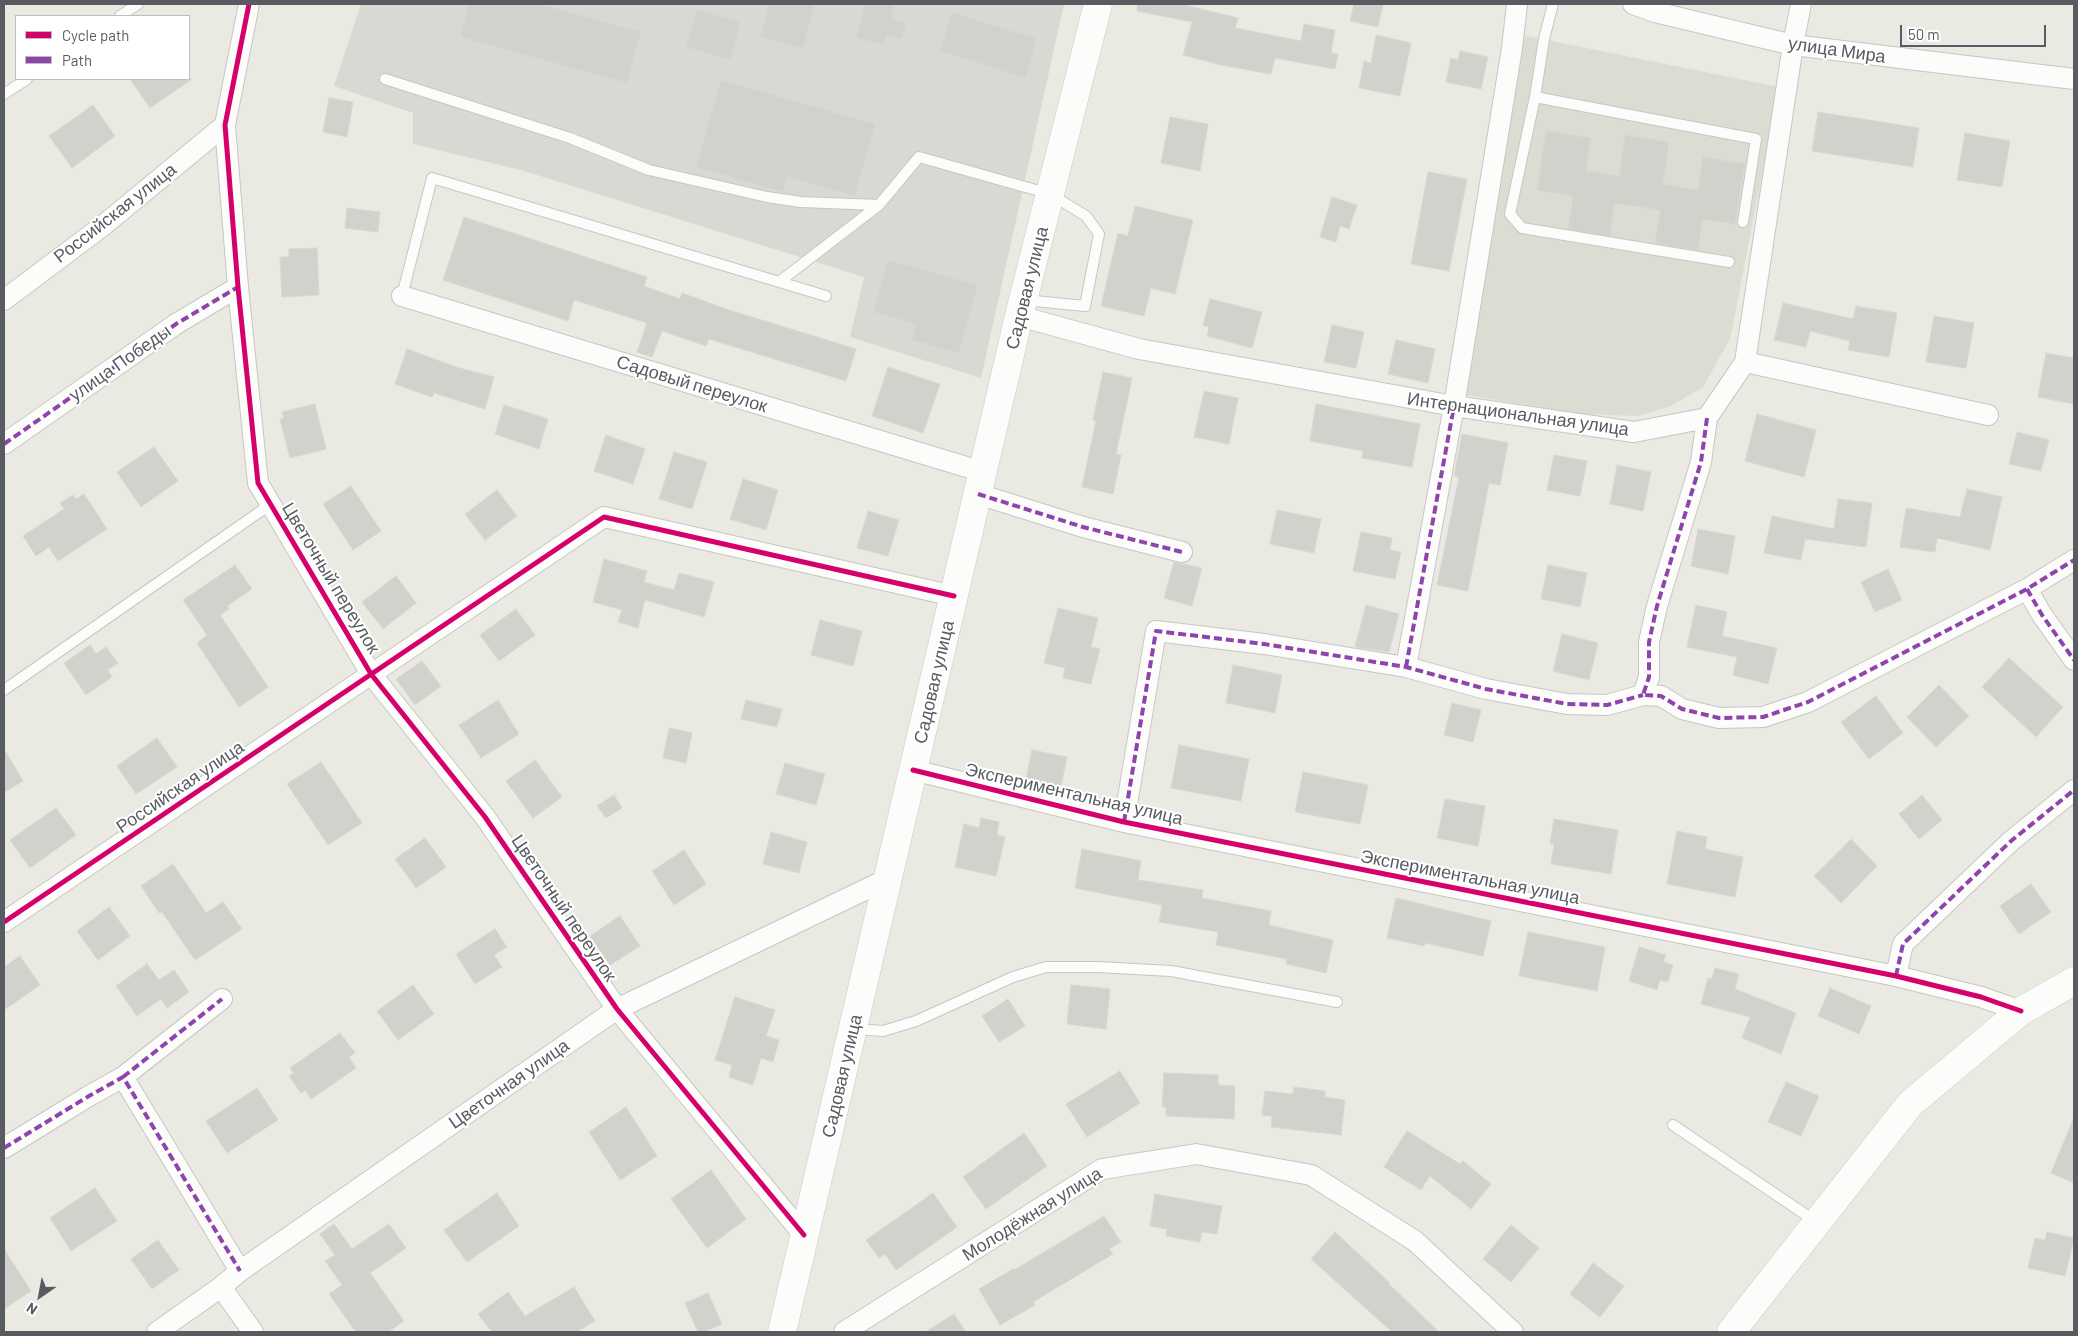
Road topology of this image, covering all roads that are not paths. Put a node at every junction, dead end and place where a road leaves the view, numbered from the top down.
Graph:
1 (138, 4) edge
2 (249, 4) edge
3 (1098, 4) edge
4 (1517, 4) edge
5 (1553, 4) edge
6 (1634, 4) edge
7 (1801, 4) edge
8 (122, 15) edge
9 (1793, 45) junction
10 (385, 79) dead end
11 (2074, 79) edge
12 (25, 80) edge
13 (4, 94) edge
14 (1535, 97) junction
15 (225, 125) junction
16 (1050, 194) junction
17 (879, 206) junction
18 (1743, 222) dead end
19 (1729, 262) dead end
20 (779, 282) junction
21 (238, 287) junction
22 (402, 296) joint
23 (826, 296) dead end
24 (4, 300) edge
25 (1021, 308) junction
26 (1745, 362) junction
27 (1454, 406) junction
28 (1988, 415) dead end
29 (1707, 418) junction
30 (4, 444) edge
31 (980, 483) junction
32 (271, 504) junction
33 (1182, 552) dead end
34 (2074, 560) edge
35 (2027, 589) junction
36 (954, 596) junction
37 (2074, 660) edge
38 (1406, 667) junction
39 (371, 674) junction
40 (4, 690) edge
41 (1643, 695) junction
42 (913, 770) junction
43 (2074, 790) edge
44 (1124, 822) junction
45 (887, 881) junction
46 (4, 922) edge
47 (1896, 976) junction
48 (2074, 981) edge
49 (222, 999) dead end
50 (1337, 1002) dead end
51 (617, 1009) junction
52 (2020, 1011) junction
53 (853, 1028) junction
54 (123, 1077) junction
55 (1673, 1125) dead end
56 (4, 1148) edge
57 (1818, 1223) junction
58 (804, 1235) junction
59 (240, 1270) junction
60 (221, 1287) junction
61 (157, 1332) edge
62 (253, 1332) edge
63 (782, 1332) edge
64 (844, 1332) edge
65 (1513, 1332) edge
66 (1731, 1332) edge

1 - 8 lane
2 - 15 street, Цветочный переулок
3 - 16 main road, Садовая улица
4 - 27 street
5 - 14 lane
6 - 9 street, улица Мира
7 - 9 street
9 - 11 street, улица Мира
9 - 26 street
10 - 17 lane
12 - 13 lane
14 - 18 lane
14 - 19 lane
15 - 21 street, Цветочный переулок
15 - 24 street, Российская улица
16 - 17 lane
16 - 25 main road, Садовая улица
16 - 25 lane
17 - 20 lane
20 - 22 lane
20 - 23 lane
21 - 30 street, улица Победы
21 - 32 street, Цветочный переулок
22 - 31 street, Садовый переулок
25 - 27 street, Интернациональная улица
25 - 31 main road, Садовая улица
26 - 28 street
26 - 29 street
27 - 29 street, Интернациональная улица
27 - 38 street
29 - 41 street
31 - 33 street, Садовый переулок
31 - 36 main road, Садовая улица
32 - 39 street, Цветочный переулок
32 - 40 lane
34 - 35 street
35 - 37 street
35 - 41 street
36 - 39 street, Российская улица
36 - 42 main road, Садовая улица
38 - 41 street
38 - 44 street
39 - 46 street, Российская улица
39 - 51 street, Цветочный переулок
42 - 44 street, Экспериментальная улица
42 - 45 main road, Садовая улица
43 - 47 street
44 - 47 street, Экспериментальная улица
45 - 51 street, Цветочная улица
45 - 53 main road, Садовая улица
47 - 52 street, Экспериментальная улица
48 - 52 main road
49 - 54 street
50 - 53 lane
51 - 58 street, Цветочный переулок
51 - 59 street, Цветочная улица
52 - 57 main road
53 - 58 main road, Садовая улица
54 - 56 street
54 - 59 street
55 - 57 lane
57 - 66 main road
58 - 63 main road, Садовая улица
59 - 60 street, Цветочная улица
60 - 61 street, Цветочная улица
60 - 62 street
64 - 65 street, Молодёжная улица

